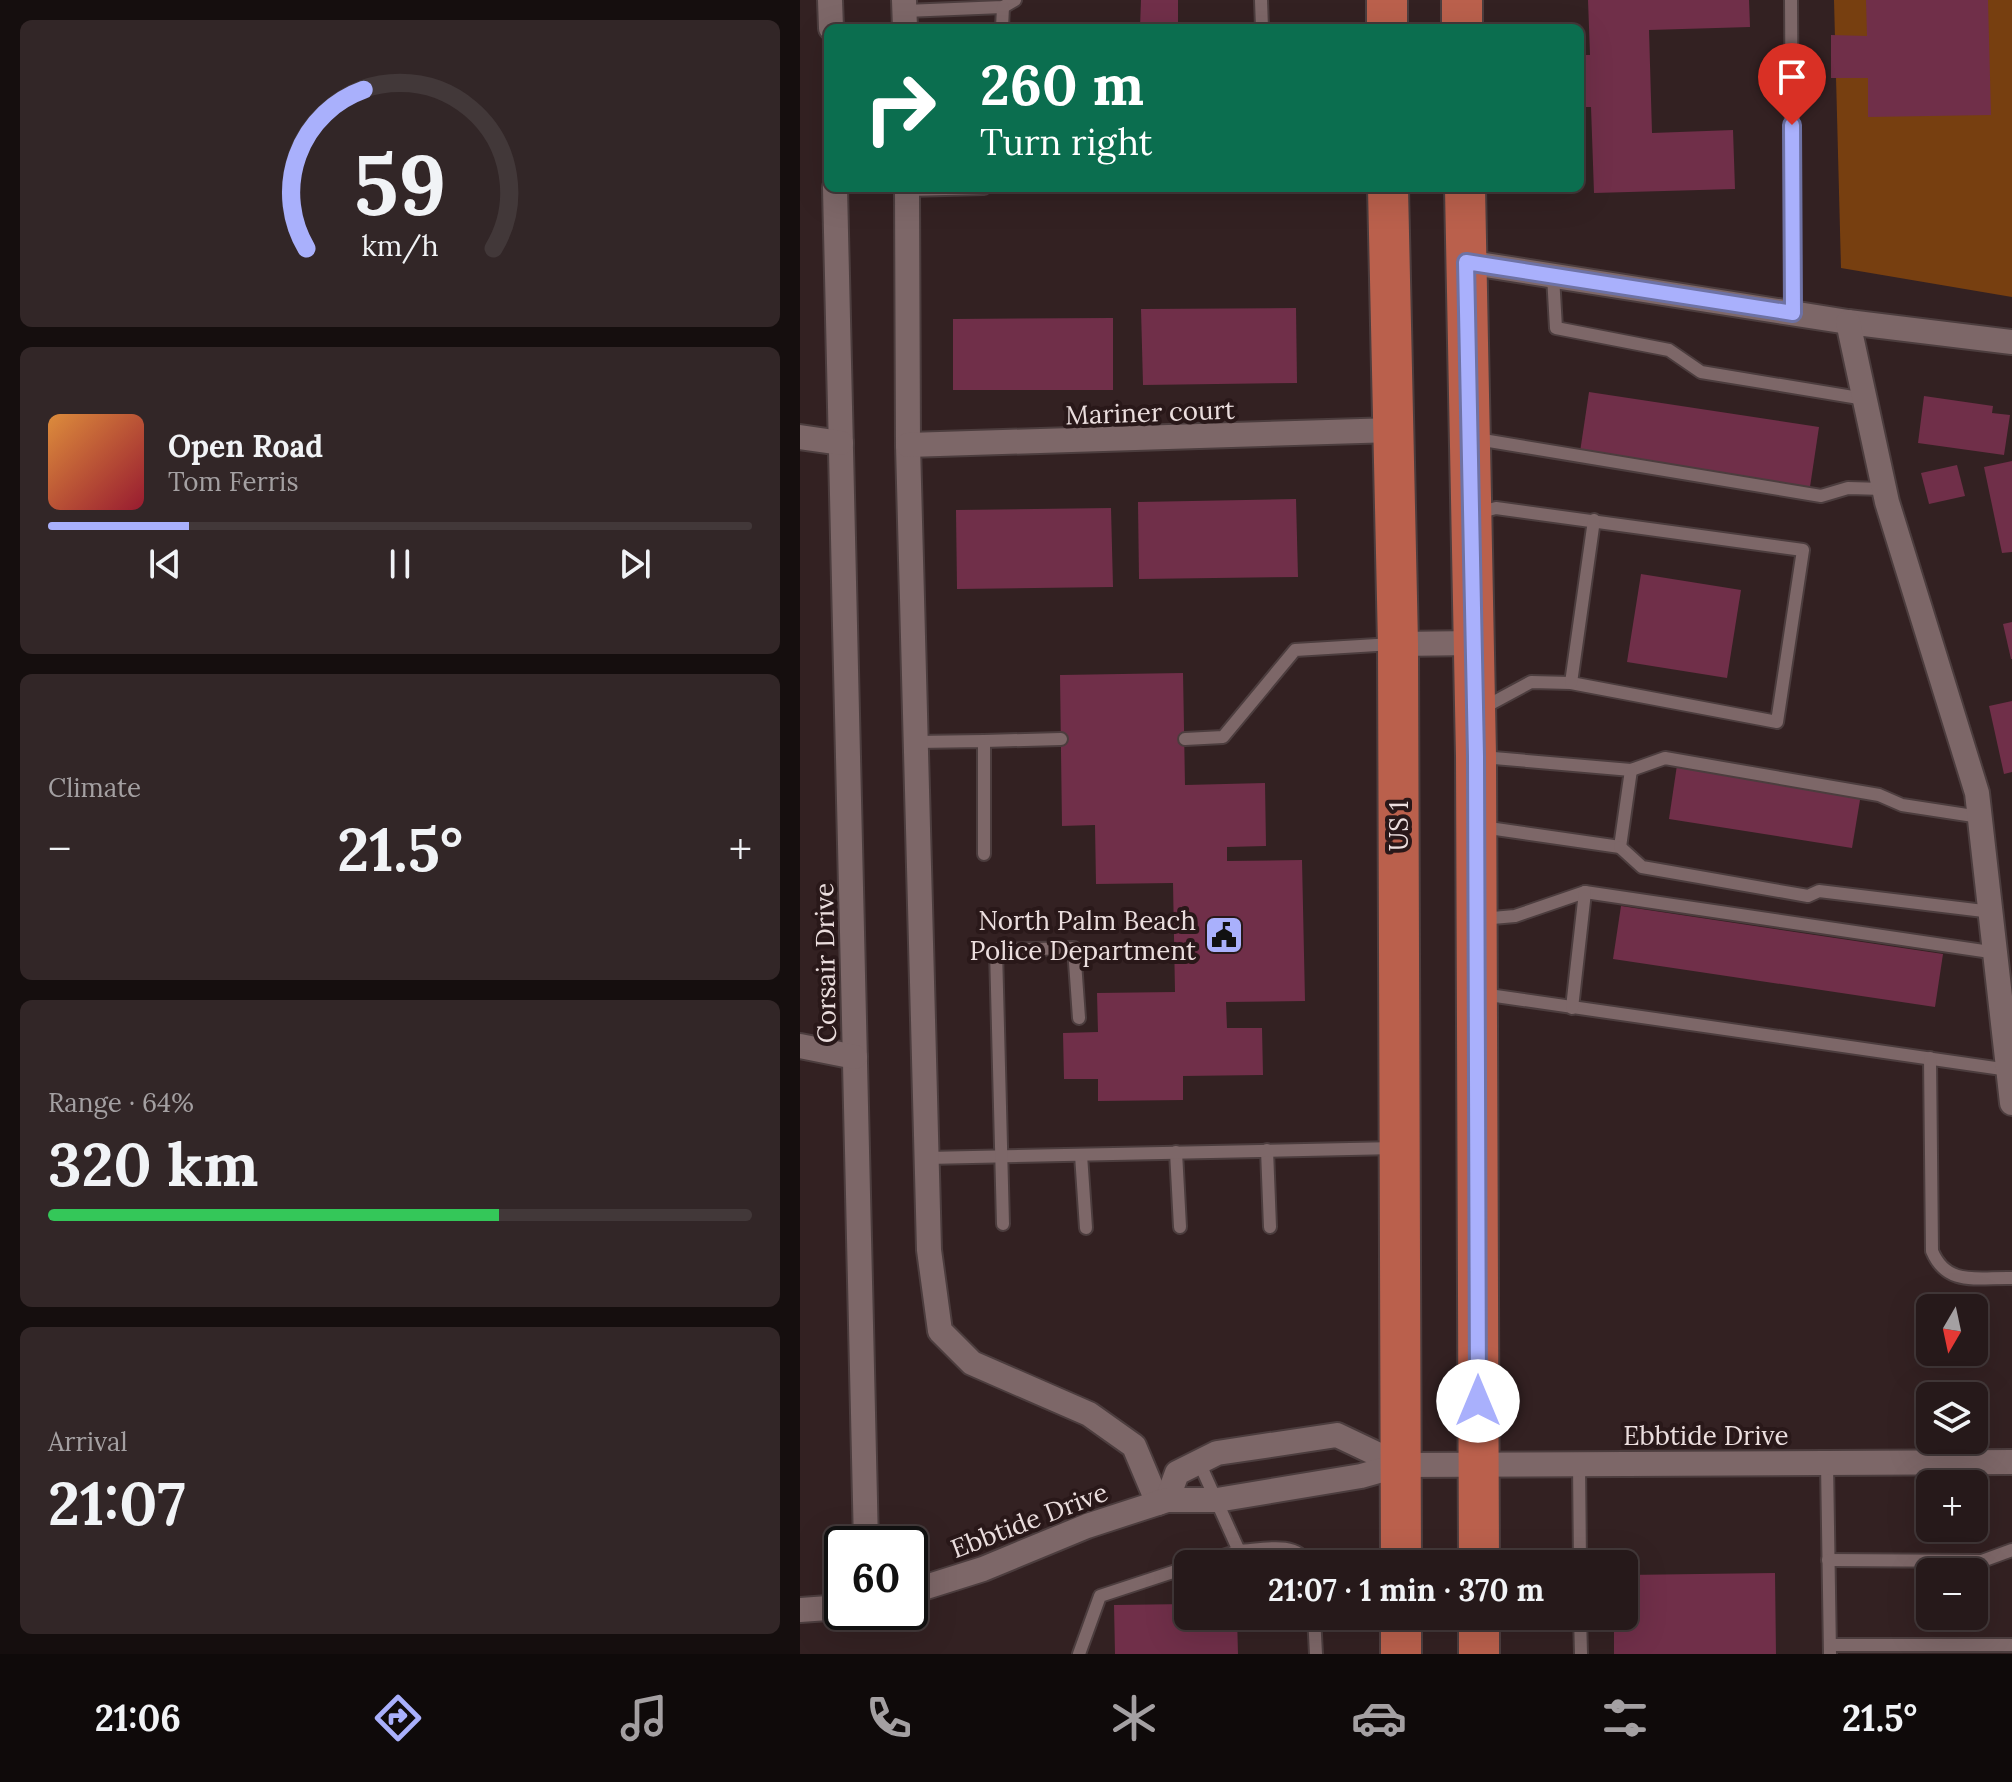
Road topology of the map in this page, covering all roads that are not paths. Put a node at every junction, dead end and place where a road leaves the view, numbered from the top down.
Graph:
1 (830, 0) edge
2 (1015, 0) edge
3 (1261, 0) edge
4 (1387, 0) edge
5 (1462, 0) edge
6 (1791, 0) edge
7 (1003, 7) junction
8 (905, 13) edge
9 (831, 24) edge
10 (1002, 24) edge
11 (1262, 24) edge
12 (1387, 24) edge
13 (1462, 24) edge
14 (835, 192) edge
15 (907, 192) edge
16 (1388, 192) edge
17 (1465, 192) edge
18 (1466, 262) junction
19 (1553, 276) junction
20 (1793, 313) junction
21 (1848, 322) junction
22 (2012, 342) edge
23 (1865, 399) junction
24 (1394, 430) junction
25 (800, 437) edge
26 (1469, 438) junction
27 (841, 443) junction
28 (908, 445) junction
29 (1884, 489) junction
30 (1471, 515) junction
31 (1594, 520) junction
32 (1474, 643) junction
33 (1398, 644) junction
34 (1571, 683) junction
35 (1475, 713) junction
36 (1061, 739) dead end
37 (1185, 739) dead end
38 (984, 741) junction
39 (916, 742) junction
40 (1476, 756) junction
41 (1631, 770) junction
42 (1980, 817) junction
43 (1475, 826) junction
44 (1620, 847) junction
45 (984, 854) dead end
46 (1585, 892) junction
47 (1992, 912) junction
48 (1477, 919) junction
49 (1997, 953) junction
50 (1476, 993) junction
51 (1572, 1008) junction
52 (1079, 1018) dead end
53 (800, 1046) edge
54 (855, 1057) junction
55 (1930, 1058) junction
56 (2009, 1070) junction
57 (2012, 1103) edge
58 (1400, 1147) junction
59 (1267, 1150) junction
60 (1176, 1152) junction
61 (1081, 1155) junction
62 (1000, 1157) junction
63 (927, 1158) junction
64 (1003, 1224) dead end
65 (1180, 1227) dead end
66 (1270, 1227) dead end
67 (1086, 1228) dead end
68 (2012, 1278) edge
69 (1199, 1462) junction
70 (2012, 1462) edge
71 (1579, 1463) junction
72 (1827, 1463) junction
73 (1479, 1464) junction
74 (1400, 1465) junction
75 (1217, 1500) junction
76 (1162, 1502) junction
77 (866, 1526) edge
78 (1239, 1550) edge
79 (1257, 1550) edge
80 (1295, 1550) edge
81 (1401, 1550) edge
82 (1479, 1550) edge
83 (1580, 1550) edge
84 (2012, 1550) edge
85 (1828, 1560) junction
86 (1174, 1572) edge
87 (928, 1586) edge
88 (824, 1608) edge
89 (800, 1610) edge
90 (1315, 1630) edge
91 (1401, 1630) edge
92 (1479, 1630) edge
93 (1580, 1630) edge
94 (2012, 1645) edge
95 (1830, 1650) edge
96 (1079, 1654) edge
97 (1316, 1654) edge
98 (1401, 1654) edge
99 (1479, 1654) edge
100 (1581, 1654) edge

1 - 9 street
2 - 7 lane
3 - 11 lane
4 - 12 main road
5 - 13 main road
6 - 20 lane
7 - 8 lane
7 - 10 lane
14 - 27 street, Corsair Drive
15 - 28 street
16 - 24 main road, US 1 / US 1
17 - 18 main road
18 - 19 street
18 - 26 main road
19 - 20 street
19 - 23 lane
20 - 21 street
21 - 22 street
21 - 23 street
23 - 29 street
24 - 28 street, Mariner court
24 - 33 main road, US 1 / US 1
25 - 27 street
26 - 29 lane
26 - 30 main road
27 - 54 street, Corsair Drive
28 - 39 street
29 - 42 street
30 - 31 lane
30 - 32 main road
31 - 34 lane
31 - 34 lane
32 - 33 street
32 - 35 main road
33 - 37 lane
33 - 58 main road, US 1 / US 1
34 - 35 lane
35 - 40 main road
36 - 38 lane
38 - 39 lane
38 - 45 lane
39 - 63 street
40 - 41 lane
40 - 43 main road
41 - 42 lane
41 - 44 lane
42 - 47 street
43 - 44 lane
43 - 48 main road
44 - 47 lane
46 - 48 lane
46 - 49 lane
46 - 51 lane
47 - 49 street
48 - 50 main road
49 - 56 street
50 - 51 lane
50 - 73 main road
51 - 55 lane
52 - 62 lane
53 - 54 street
54 - 77 street, Corsair Drive
55 - 56 lane
55 - 68 lane
56 - 57 street
58 - 59 lane
58 - 74 main road, US 1 / US 1
59 - 60 lane
59 - 66 lane
60 - 61 lane
60 - 65 lane
61 - 62 lane
61 - 67 lane
62 - 63 lane
62 - 64 lane
63 - 76 street
69 - 74 street, Ebbtide Drive
69 - 75 lane
69 - 76 street, Ebbtide Drive
70 - 72 street, Ebbtide Drive
71 - 72 street, Ebbtide Drive
71 - 73 street, Ebbtide Drive
71 - 83 lane
72 - 85 lane
73 - 74 street, Ebbtide Drive
73 - 82 main road
74 - 75 street, Ebbtide Drive
74 - 81 main road, US 1
75 - 76 street, Ebbtide Drive
75 - 78 lane
76 - 87 street, Ebbtide Drive
79 - 80 lane
84 - 85 lane
85 - 95 lane
86 - 96 lane
88 - 89 street
90 - 97 lane
91 - 98 main road
92 - 99 main road
93 - 100 lane
94 - 95 lane

